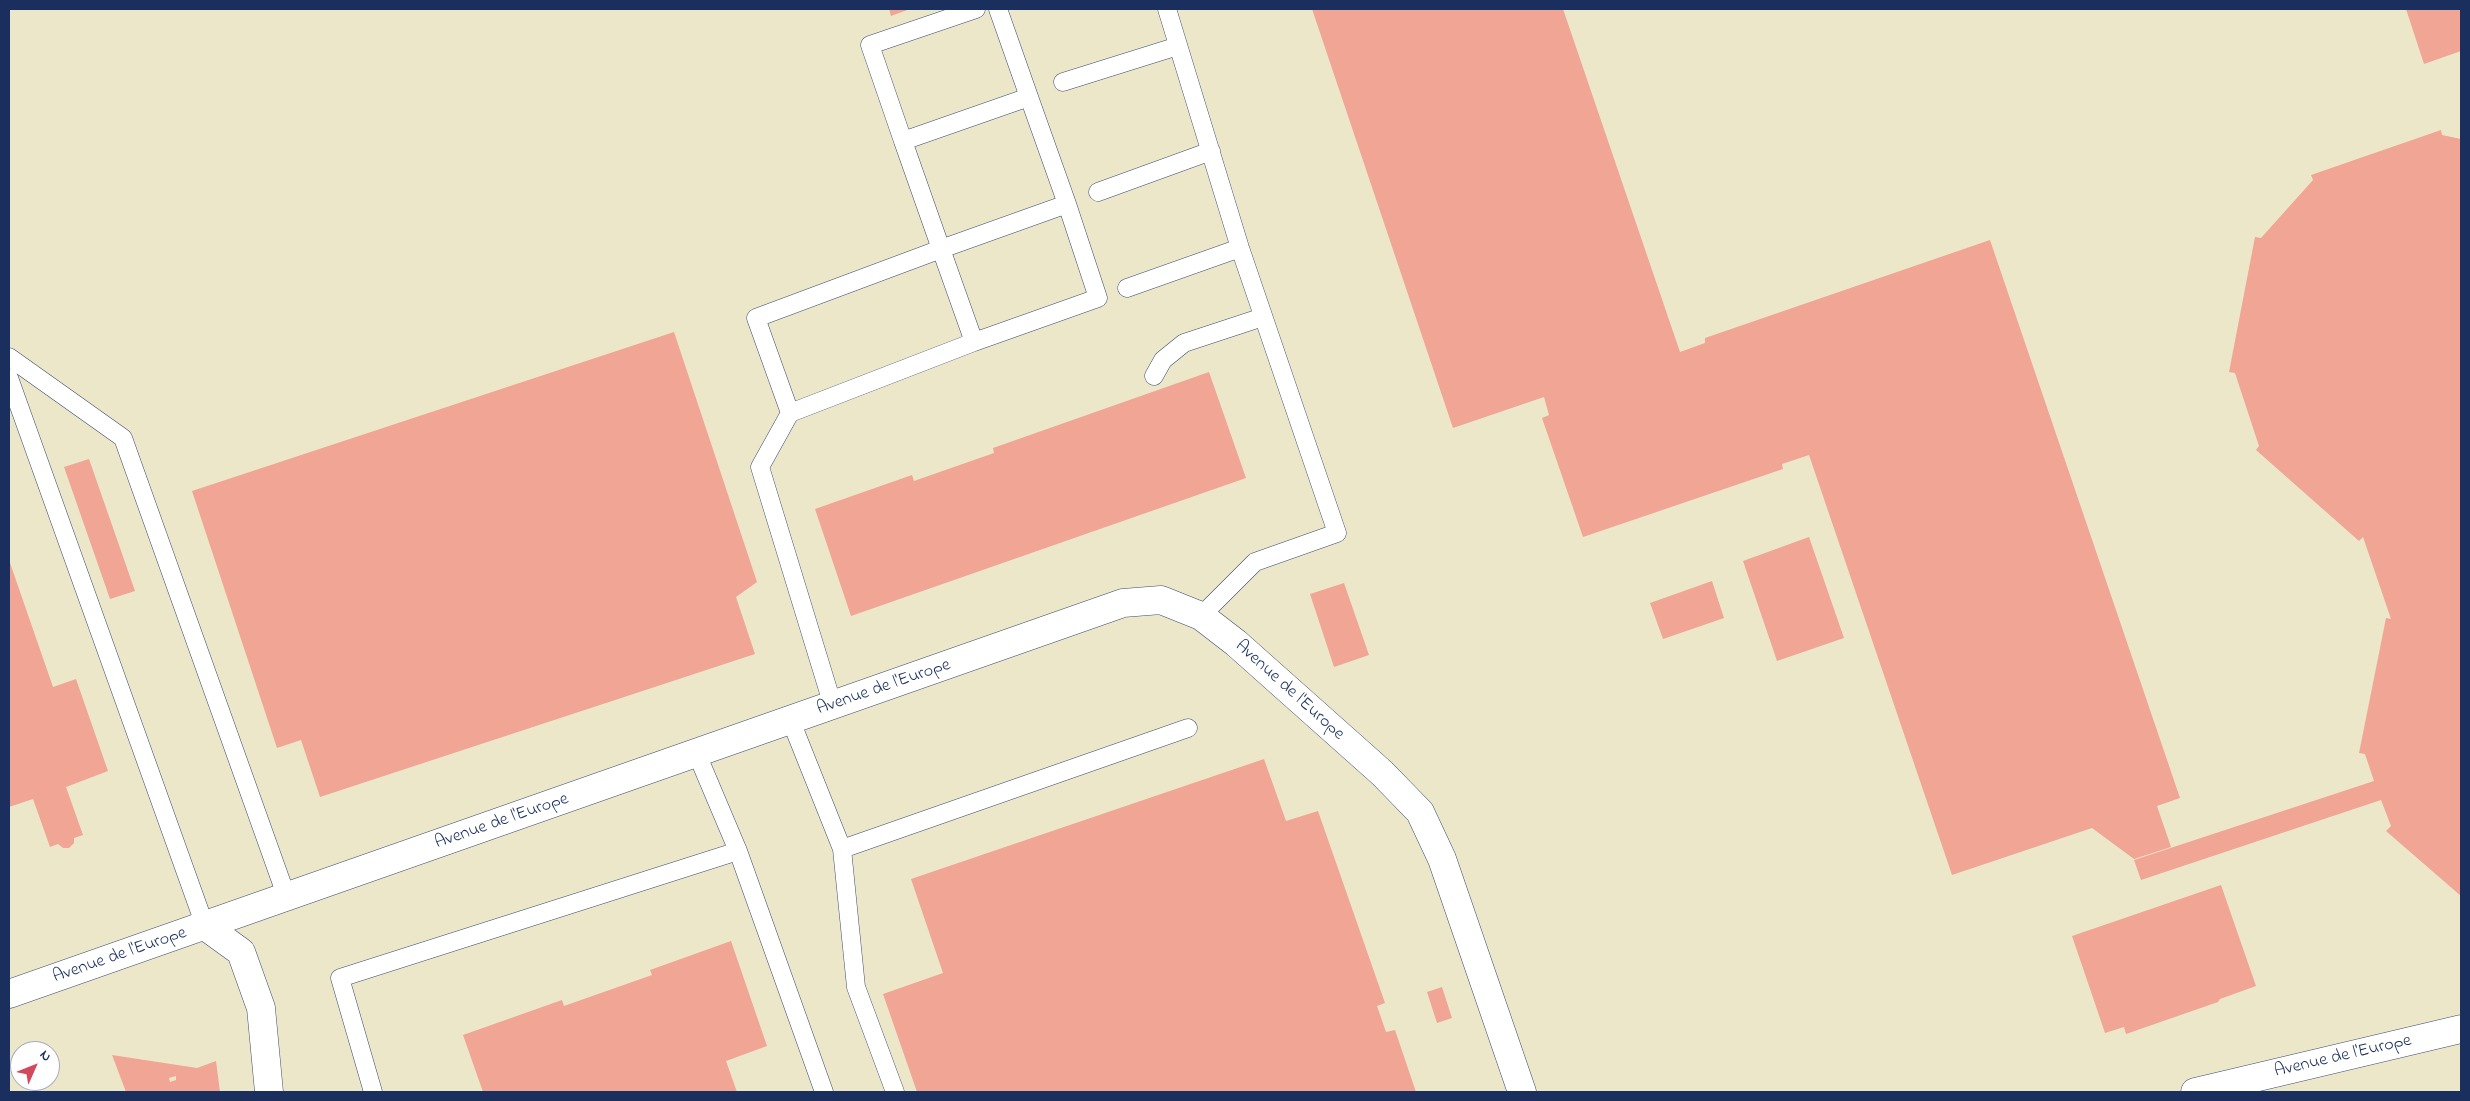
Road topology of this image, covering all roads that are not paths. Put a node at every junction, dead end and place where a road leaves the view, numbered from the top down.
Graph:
1 (976, 9) edge
2 (998, 9) edge
3 (1167, 9) edge
4 (1178, 46) junction
5 (1063, 82) dead end
6 (1029, 97) junction
7 (903, 141) junction
8 (1211, 151) junction
9 (1098, 192) dead end
10 (1067, 204) junction
11 (1240, 248) junction
12 (941, 249) junction
13 (1127, 288) dead end
14 (1263, 317) junction
15 (974, 342) junction
16 (9, 357) edge
17 (1154, 376) dead end
18 (9, 378) edge
19 (790, 413) junction
20 (1201, 616) junction
21 (833, 706) junction
22 (791, 721) junction
23 (1188, 728) dead end
24 (697, 754) junction
25 (842, 849) junction
26 (738, 851) junction
27 (287, 898) junction
28 (205, 926) junction
29 (9, 994) edge
30 (2461, 1029) edge
31 (269, 1092) edge
32 (373, 1092) edge
33 (824, 1092) edge
34 (895, 1092) edge
35 (1522, 1092) edge
36 (2195, 1092) edge

1 - 7 lane
2 - 6 lane
3 - 4 lane
4 - 5 lane
4 - 8 lane
6 - 7 lane
6 - 10 lane
7 - 12 lane
8 - 9 lane
8 - 11 lane
10 - 12 lane
10 - 15 lane
11 - 13 lane
11 - 14 lane
12 - 15 lane
12 - 19 lane
14 - 17 lane
14 - 20 lane
15 - 19 lane
16 - 27 lane
18 - 28 lane
19 - 21 lane
20 - 21 street, Avenue de l'Europe
20 - 35 street, Avenue de l'Europe
21 - 22 street, Avenue de l'Europe
22 - 24 street, Avenue de l'Europe
22 - 25 lane
23 - 25 lane
24 - 26 lane
24 - 27 street, Avenue de l'Europe
25 - 34 lane
26 - 32 lane
26 - 33 lane
27 - 28 street, Avenue de l'Europe
28 - 29 street, Avenue de l'Europe
28 - 31 street
30 - 36 street, Avenue de l'Europe

